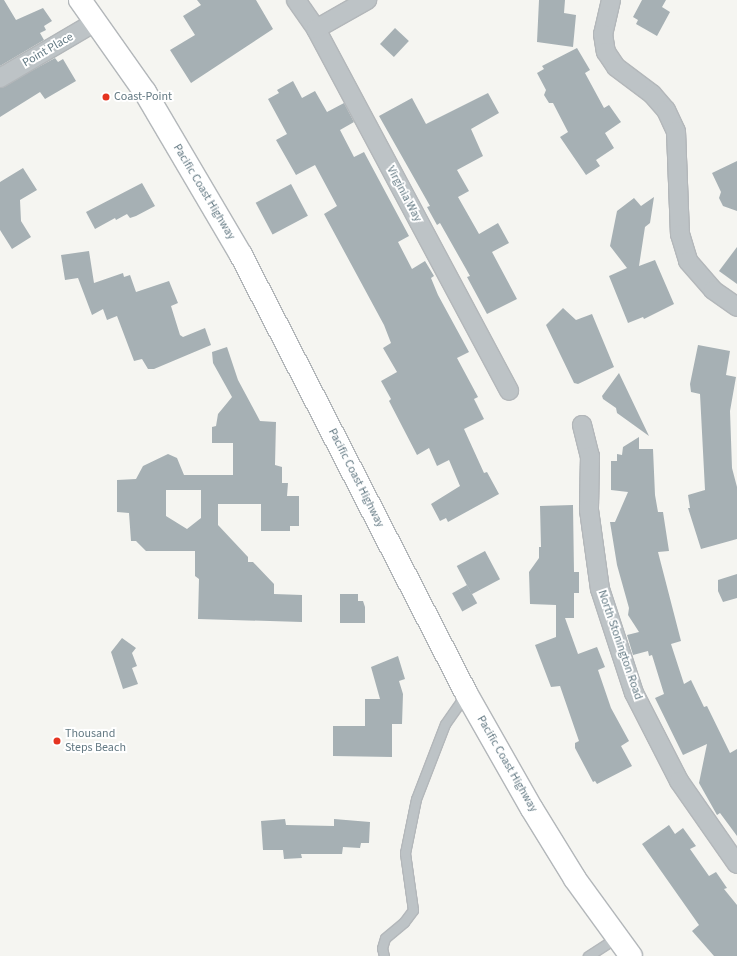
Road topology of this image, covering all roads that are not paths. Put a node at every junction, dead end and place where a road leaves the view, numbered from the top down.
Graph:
1 (80, 0) edge
2 (296, 0) edge
3 (367, 0) edge
4 (611, 0) edge
5 (95, 22) junction
6 (316, 29) junction
7 (0, 78) edge
8 (737, 307) edge
9 (509, 391) dead end
10 (582, 424) dead end
11 (466, 693) junction
12 (737, 864) edge
13 (617, 937) junction
14 (384, 956) edge
15 (588, 956) edge
16 (631, 956) edge

1 - 5 highway, Pacific Coast Highway
2 - 6 street, Virginia Way
3 - 6 street
4 - 8 street
5 - 7 street, Point Place
5 - 11 highway, Pacific Coast Highway
6 - 9 street, Virginia Way
10 - 12 street, North Stonington Road
11 - 13 highway, Pacific Coast Highway
11 - 14 lane
13 - 15 lane
13 - 16 highway, Pacific Coast Highway

